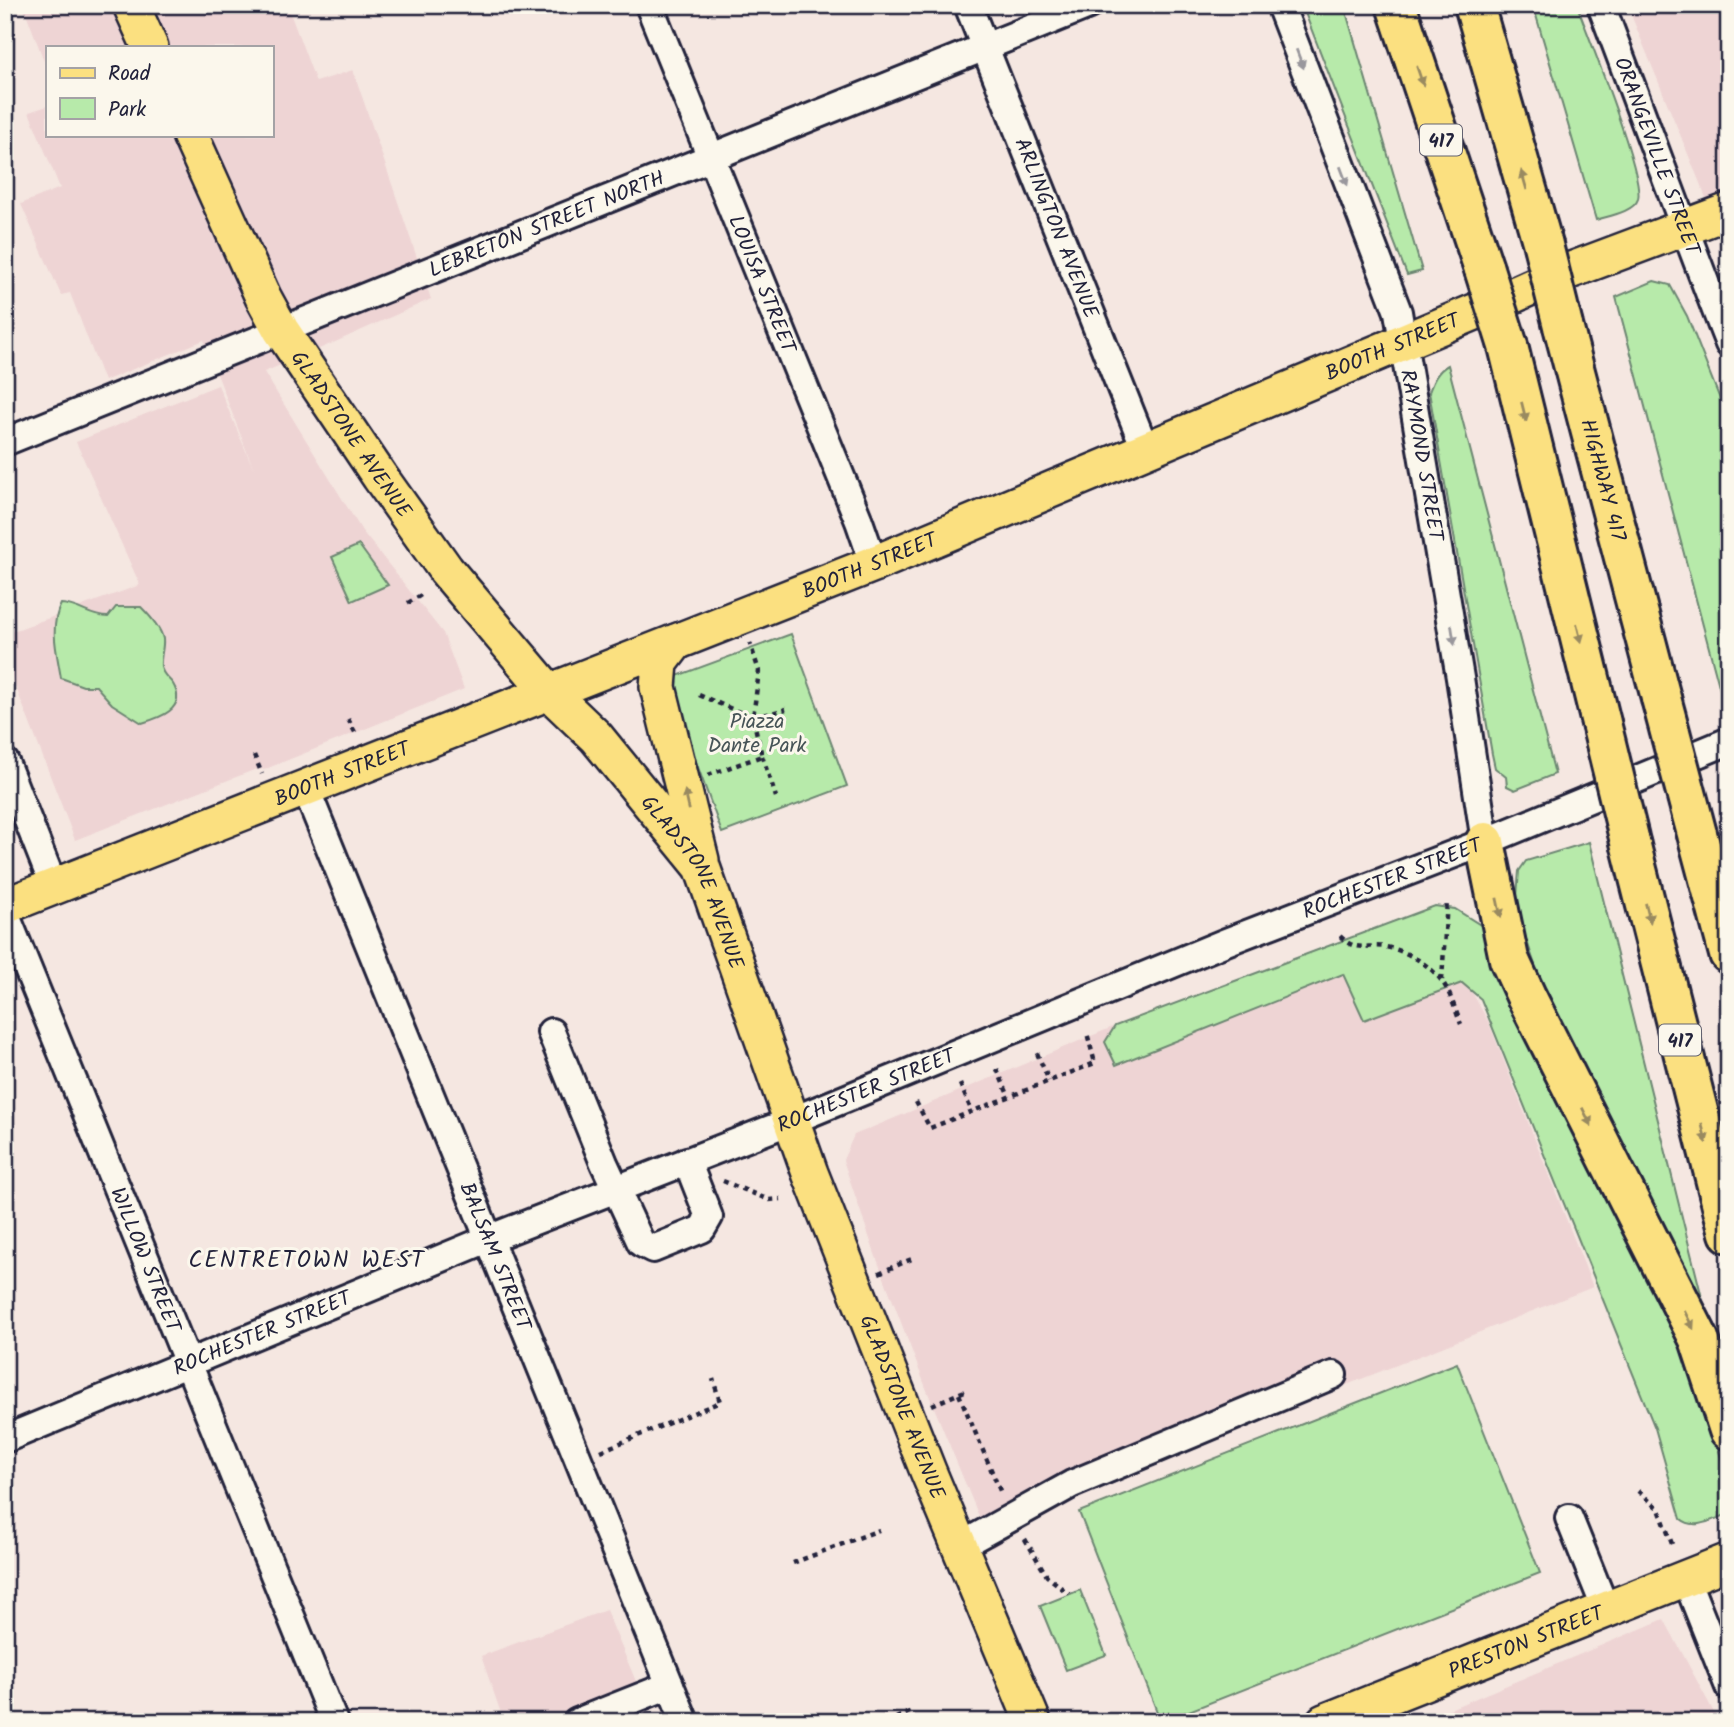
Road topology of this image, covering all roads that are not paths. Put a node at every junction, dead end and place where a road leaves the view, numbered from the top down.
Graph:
1 (131, 5) edge
2 (649, 5) edge
3 (968, 5) edge
4 (1089, 5) edge
5 (1280, 5) edge
6 (1474, 5) edge
7 (1601, 5) edge
8 (1396, 7) edge
9 (150, 46) edge
10 (985, 46) junction
11 (190, 136) edge
12 (712, 158) junction
13 (1729, 211) edge
14 (1683, 228) junction
15 (281, 330) junction
16 (1403, 342) junction
17 (1729, 344) edge
18 (5, 442) edge
19 (1146, 451) junction
20 (874, 564) junction
21 (676, 642) junction
22 (549, 692) junction
23 (1729, 741) edge
24 (5, 762) edge
25 (306, 789) junction
26 (1485, 842) junction
27 (702, 867) junction
28 (54, 887) junction
29 (5, 906) edge
30 (5, 913) edge
31 (1729, 954) edge
32 (551, 1032) dead end
33 (791, 1121) junction
34 (687, 1161) junction
35 (617, 1189) junction
36 (1729, 1233) edge
37 (488, 1239) junction
38 (188, 1365) junction
39 (1333, 1376) dead end
40 (1729, 1430) edge
41 (5, 1439) edge
42 (1569, 1518) dead end
43 (960, 1546) junction
44 (1729, 1561) edge
45 (1686, 1578) junction
46 (1606, 1611) junction
47 (670, 1685) junction
48 (1729, 1687) edge
49 (1380, 1711) edge
50 (334, 1722) edge
51 (577, 1722) edge
52 (685, 1722) edge
53 (1033, 1722) edge
54 (1324, 1722) edge

1 - 9 main road
2 - 12 street, LOUISA STREET
3 - 10 street, ARLINGTON AVENUE
4 - 10 street, LEBRETON STREET NORTH
5 -> 16 street, RAYMOND STREET
31 -> 6 highway, HIGHWAY 417, bridge
7 - 14 street, ORANGEVILLE STREET
8 -> 36 highway, 417, bridge
10 - 12 street, LEBRETON STREET NORTH
10 - 19 street, ARLINGTON AVENUE
11 - 15 main road, GLADSTONE AVENUE
12 - 15 street, LEBRETON STREET NORTH
12 - 20 street, LOUISA STREET
13 - 14 main road, BOOTH STREET
14 - 16 main road, BOOTH STREET
14 - 17 street, ORANGEVILLE STREET
15 - 18 street, LEBRETON STREET NORTH
15 - 22 main road, GLADSTONE AVENUE
16 - 19 main road, BOOTH STREET
16 -> 26 street, RAYMOND STREET
19 - 20 main road, BOOTH STREET
20 - 21 main road, BOOTH STREET
21 - 22 main road, BOOTH STREET
27 -> 21 main road
22 - 25 main road, BOOTH STREET
22 - 27 main road, GLADSTONE AVENUE
23 - 26 street, ROCHESTER STREET
24 - 28 street
25 - 28 main road, BOOTH STREET
25 - 37 street, BALSAM STREET
26 - 33 street, ROCHESTER STREET
26 -> 40 highway
27 - 33 main road, GLADSTONE AVENUE
28 - 29 main road, BOOTH STREET
30 - 38 street, WILLOW STREET
32 - 35 street
33 - 34 street, ROCHESTER STREET
33 - 43 main road, GLADSTONE AVENUE
34 - 35 street, ROCHESTER STREET
34 - 35 street
35 - 37 street, ROCHESTER STREET
37 - 38 street, ROCHESTER STREET
37 - 47 street, BALSAM STREET
38 - 41 street, ROCHESTER STREET
38 - 50 street, WILLOW STREET
39 - 43 street
42 - 46 street
43 - 53 main road, GLADSTONE AVENUE
44 - 45 main road, PRESTON STREET
45 - 46 main road, PRESTON STREET
45 - 48 street
46 - 49 main road, PRESTON STREET
47 - 51 street
47 - 52 street, BALSAM STREET
49 - 54 main road, PRESTON STREET

